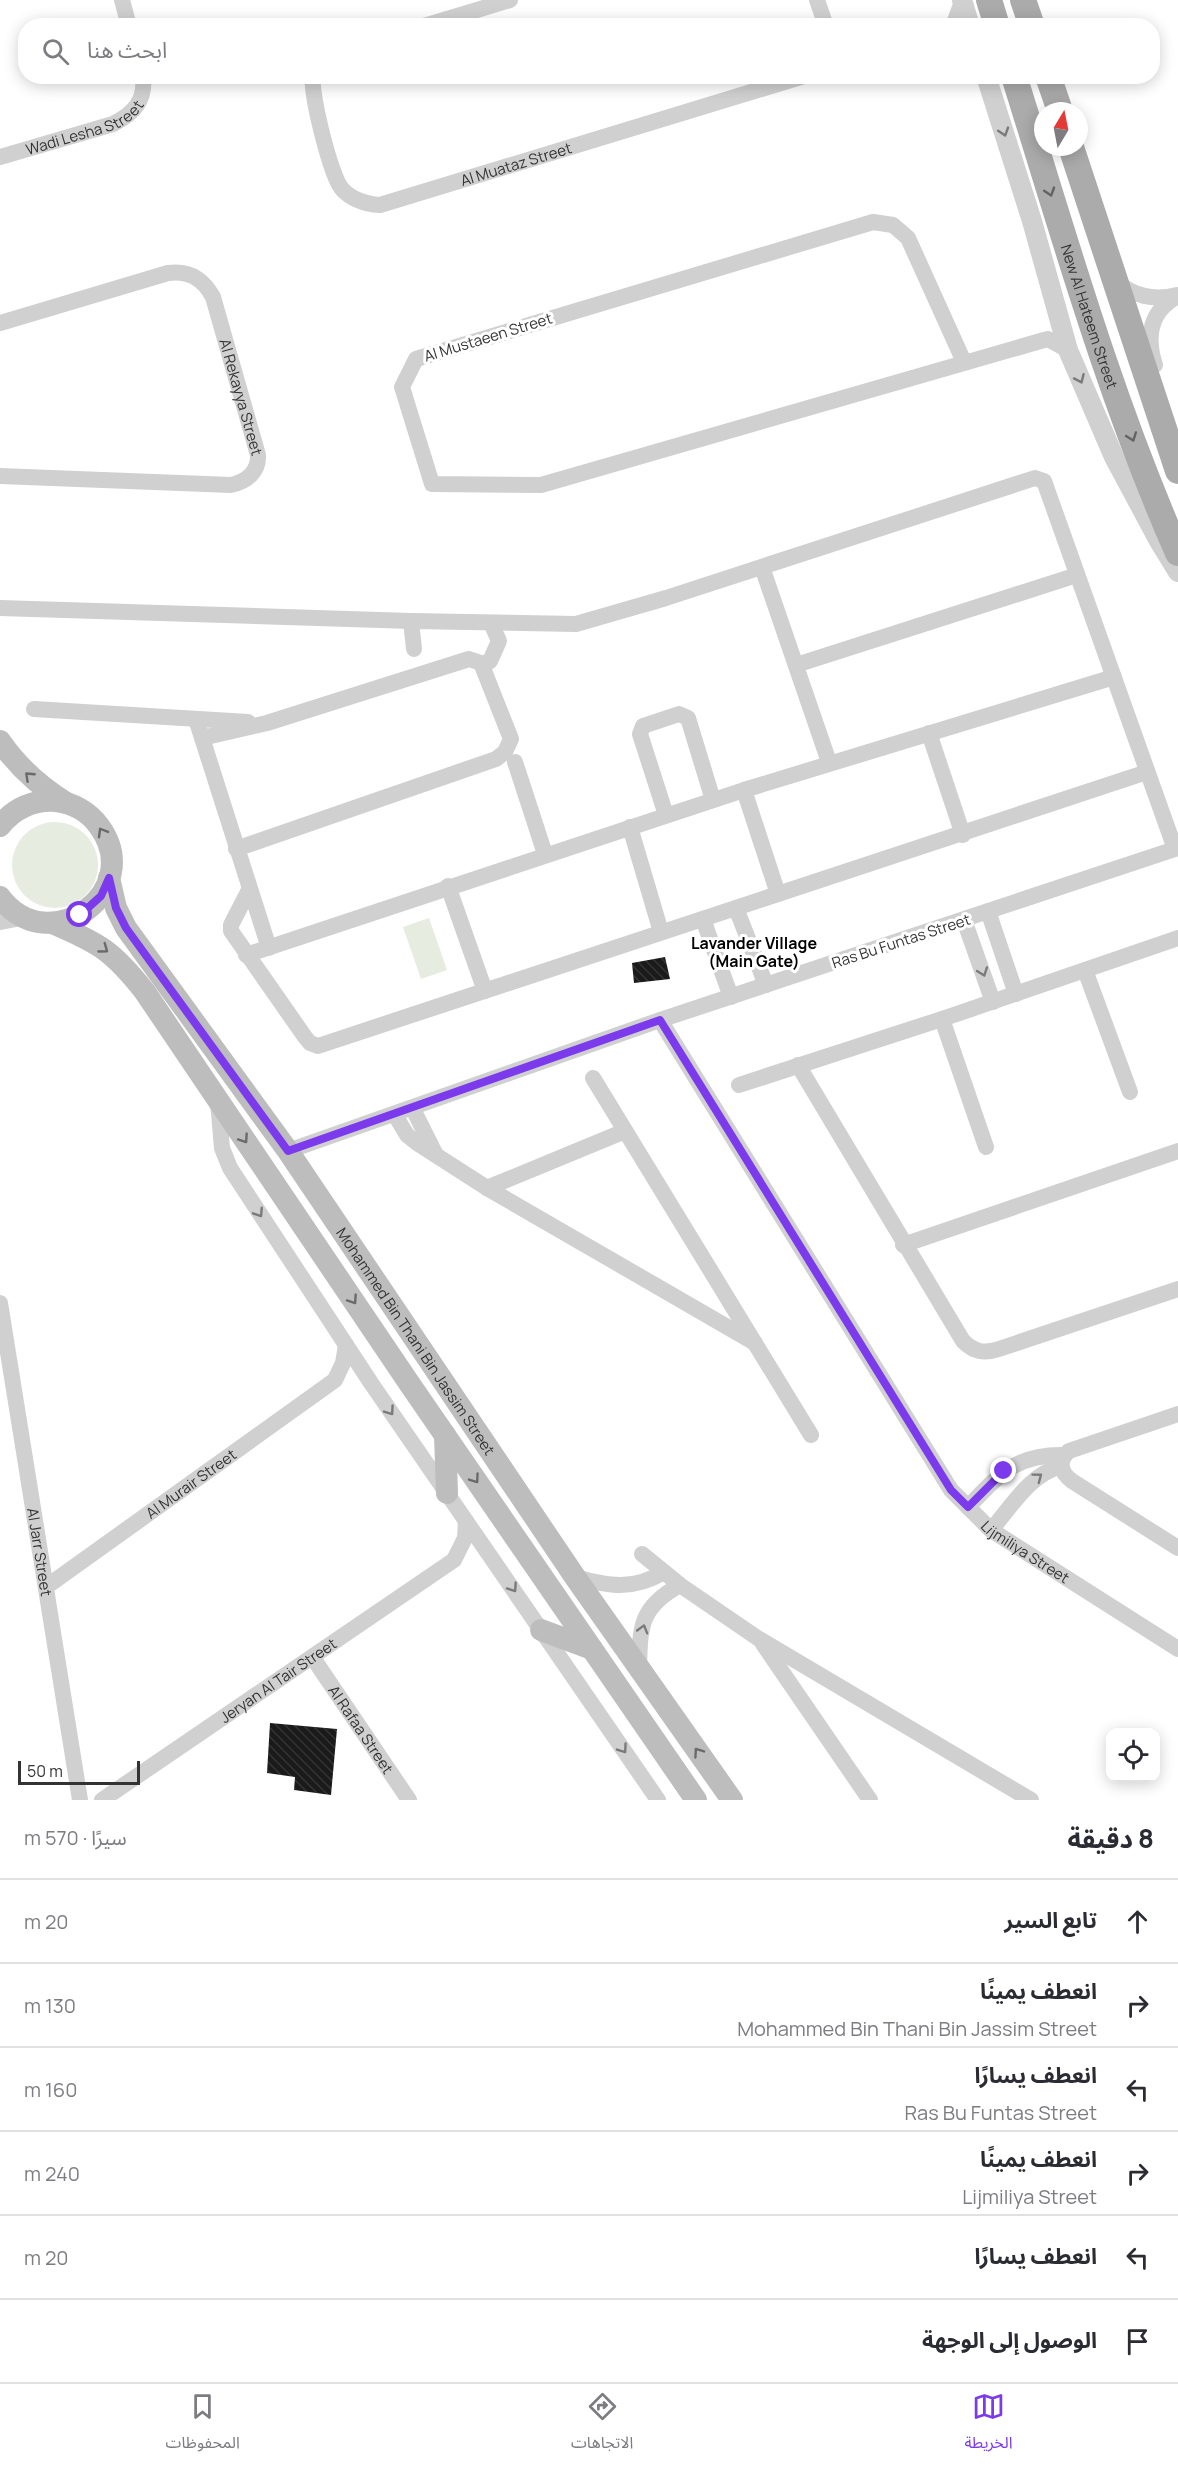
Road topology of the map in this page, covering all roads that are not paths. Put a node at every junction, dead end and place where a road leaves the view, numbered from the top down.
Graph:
1 (122, 0) edge
2 (510, 0) edge
3 (817, 0) edge
4 (989, 0) edge
5 (1023, 0) edge
6 (962, 1) edge
7 (127, 18) edge
8 (450, 18) edge
9 (823, 18) edge
10 (957, 18) edge
11 (967, 18) edge
12 (995, 18) edge
13 (1029, 18) edge
14 (143, 84) edge
15 (313, 84) edge
16 (778, 84) edge
17 (989, 84) edge
18 (1017, 84) edge
19 (1051, 84) edge
20 (1057, 102) edge
21 (0, 156) edge
22 (1074, 156) edge
23 (1114, 281) junction
24 (1178, 295) edge
25 (1055, 310) junction
26 (0, 323) edge
27 (1048, 339) junction
28 (1068, 350) junction
29 (964, 362) junction
30 (1178, 434) edge
31 (1178, 471) edge
32 (0, 476) edge
33 (1178, 553) edge
34 (762, 567) junction
35 (1178, 572) edge
36 (1077, 574) junction
37 (0, 608) edge
38 (411, 621) junction
39 (491, 623) junction
40 (414, 649) dead end
41 (796, 664) junction
42 (482, 665) junction
43 (1114, 677) junction
44 (34, 709) dead end
45 (196, 719) junction
46 (267, 723) junction
47 (929, 733) junction
48 (202, 738) junction
49 (0, 741) edge
50 (515, 762) dead end
51 (829, 762) junction
52 (1147, 772) junction
53 (744, 790) junction
54 (712, 800) junction
55 (66, 803) junction
56 (666, 815) junction
57 (0, 826) edge
58 (630, 827) junction
59 (963, 835) junction
60 (236, 849) junction
61 (545, 854) junction
62 (109, 878) junction
63 (448, 886) junction
64 (249, 890) junction
65 (778, 894) junction
66 (0, 897) edge
67 (736, 908) junction
68 (988, 911) junction
69 (11, 918) edge
70 (703, 919) junction
71 (964, 920) junction
72 (52, 923) junction
73 (661, 932) junction
74 (1178, 938) edge
75 (269, 948) junction
76 (246, 955) junction
77 (1085, 970) junction
78 (766, 985) junction
79 (485, 991) junction
80 (1016, 994) junction
81 (731, 996) junction
82 (993, 1002) junction
83 (942, 1019) junction
84 (660, 1020) junction
85 (798, 1065) junction
86 (593, 1078) dead end
87 (739, 1085) dead end
88 (1130, 1092) dead end
89 (218, 1102) junction
90 (412, 1109) junction
91 (394, 1115) junction
92 (625, 1131) junction
93 (986, 1147) dead end
94 (288, 1151) junction
95 (1178, 1151) edge
96 (436, 1155) junction
97 (487, 1188) junction
98 (903, 1245) junction
99 (1178, 1289) edge
100 (0, 1303) edge
101 (755, 1343) junction
102 (346, 1345) junction
103 (335, 1380) junction
104 (371, 1383) junction
105 (1178, 1414) edge
106 (445, 1435) junction
107 (811, 1435) dead end
108 (1063, 1461) junction
109 (447, 1493) junction
110 (968, 1507) junction
111 (466, 1521) junction
112 (991, 1530) junction
113 (1178, 1548) edge
114 (642, 1554) dead end
115 (492, 1559) junction
116 (453, 1560) junction
117 (664, 1572) junction
118 (575, 1576) junction
119 (680, 1585) junction
120 (46, 1587) junction
121 (541, 1630) junction
122 (759, 1639) junction
123 (592, 1649) junction
124 (1178, 1649) edge
125 (312, 1658) junction
126 (639, 1669) junction
127 (80, 1800) edge
128 (102, 1800) edge
129 (409, 1800) edge
130 (658, 1800) edge
131 (696, 1800) edge
132 (732, 1800) edge
133 (870, 1800) edge
134 (1031, 1800) edge

1 - 7 street
2 - 8 street
3 - 9 street
4 - 12 main road
5 - 13 main road
6 - 10 street
6 - 11 street
14 - 21 street, Wadi Lesha Street
15 - 16 street, Al Muataz Street
17 -> 25 street
18 -> 33 main road, New Al Hateem Street
19 - 20 main road
22 - 23 main road
23 - 24 street
23 - 31 main road
24 - 30 street
25 - 27 street
25 - 28 street
26 - 32 street, Al Rekayya Street
27 - 28 street
27 - 29 street, Al Mustaeen Street
28 -> 35 street
29 - 29 street, Al Mustaeen Street
34 - 36 street
34 - 39 street
34 - 41 street
36 - 41 street
36 - 43 street
37 - 38 street
38 - 39 street
38 - 40 street
39 - 42 street
41 - 51 street
42 - 46 street
42 - 60 street
43 - 47 street
43 - 52 street
44 - 45 street
45 - 46 street
45 - 48 street
46 - 48 street
47 - 51 street
47 - 59 street
48 - 60 street
55 -> 49 main road
50 - 61 street
51 - 53 street
52 - 59 street
52 - 68 street, Ras Bu Funtas Street
53 - 54 street
53 - 65 street
54 - 56 street
54 - 56 street
55 - 57 main road
62 -> 55 main road, Mohammed Bin Thani Bin Jassim Street
56 - 58 street
58 - 61 street
58 - 73 street
59 - 65 street
60 - 64 street
61 - 63 street
62 - 72 main road
62 - 94 main road, Mohammed Bin Thani Bin Jassim Street
63 - 75 street
63 - 79 street
64 - 75 street
64 - 76 street
65 - 67 street
66 - 69 main road
67 - 70 street
67 - 78 street
68 - 71 street, Ras Bu Funtas Street
68 - 80 street
69 - 72 main road, Mohammed Bin Thani Bin Jassim Street
70 - 73 street
70 - 81 street
71 - 78 street, Ras Bu Funtas Street
71 -> 82 street
72 -> 89 main road, Mohammed Bin Thani Bin Jassim Street
73 - 79 street
74 - 77 street
75 - 76 street
76 - 79 street
77 - 80 street
77 - 88 street
78 - 81 street, Ras Bu Funtas Street
80 - 82 street
81 - 84 street, Ras Bu Funtas Street
82 - 83 street
83 - 85 street
83 - 93 street
84 - 90 street, Ras Bu Funtas Street
84 - 110 street, Lijmiliya Street
85 - 87 street
85 - 98 street
86 - 92 street
89 -> 102 street, Mohammed Bin Thani Bin Jassim Street
89 -> 106 main road, Mohammed Bin Thani Bin Jassim Street
90 - 91 street, Ras Bu Funtas Street
90 - 96 street
91 - 94 street, Ras Bu Funtas Street
91 - 96 street
92 - 97 street
92 - 101 street
94 - 118 main road, Mohammed Bin Thani Bin Jassim Street
95 - 98 street
96 - 97 street
97 - 101 street
98 - 99 street
100 - 120 street, Al Jarr Street
101 - 107 street
102 - 103 street
102 - 104 street, Mohammed Bin Thani Bin Jassim Street
103 - 104 street
103 - 120 street, Al Murair Street
104 -> 109 street, Mohammed Bin Thani Bin Jassim Street
105 - 108 street
106 - 109 main road
106 -> 123 main road, Mohammed Bin Thani Bin Jassim Street
108 - 110 street
112 -> 108 street
108 - 113 street
109 - 111 street, Mohammed Bin Thani Bin Jassim Street
110 - 112 street, Lijmiliya Street
111 - 115 street, Mohammed Bin Thani Bin Jassim Street
111 - 116 street
112 - 124 street, Lijmiliya Street
114 - 117 street
115 - 116 street, Jeryan Al Tair Street
115 -> 121 street, Mohammed Bin Thani Bin Jassim Street
116 - 125 street, Jeryan Al Tair Street
117 - 118 street
117 - 119 street
118 - 126 main road, Mohammed Bin Thani Bin Jassim Street
119 - 122 street
126 -> 119 street
120 - 127 street, Al Jarr Street
121 - 123 main road
121 -> 130 street, Mohammed Bin Thani Bin Jassim Street
122 - 133 street
122 - 134 street
123 - 131 main road, Mohammed Bin Thani Bin Jassim Street
125 - 128 street, Jeryan Al Tair Street
125 - 129 street, Al Rafaa Street
132 -> 126 main road, Mohammed Bin Thani Bin Jassim Street

